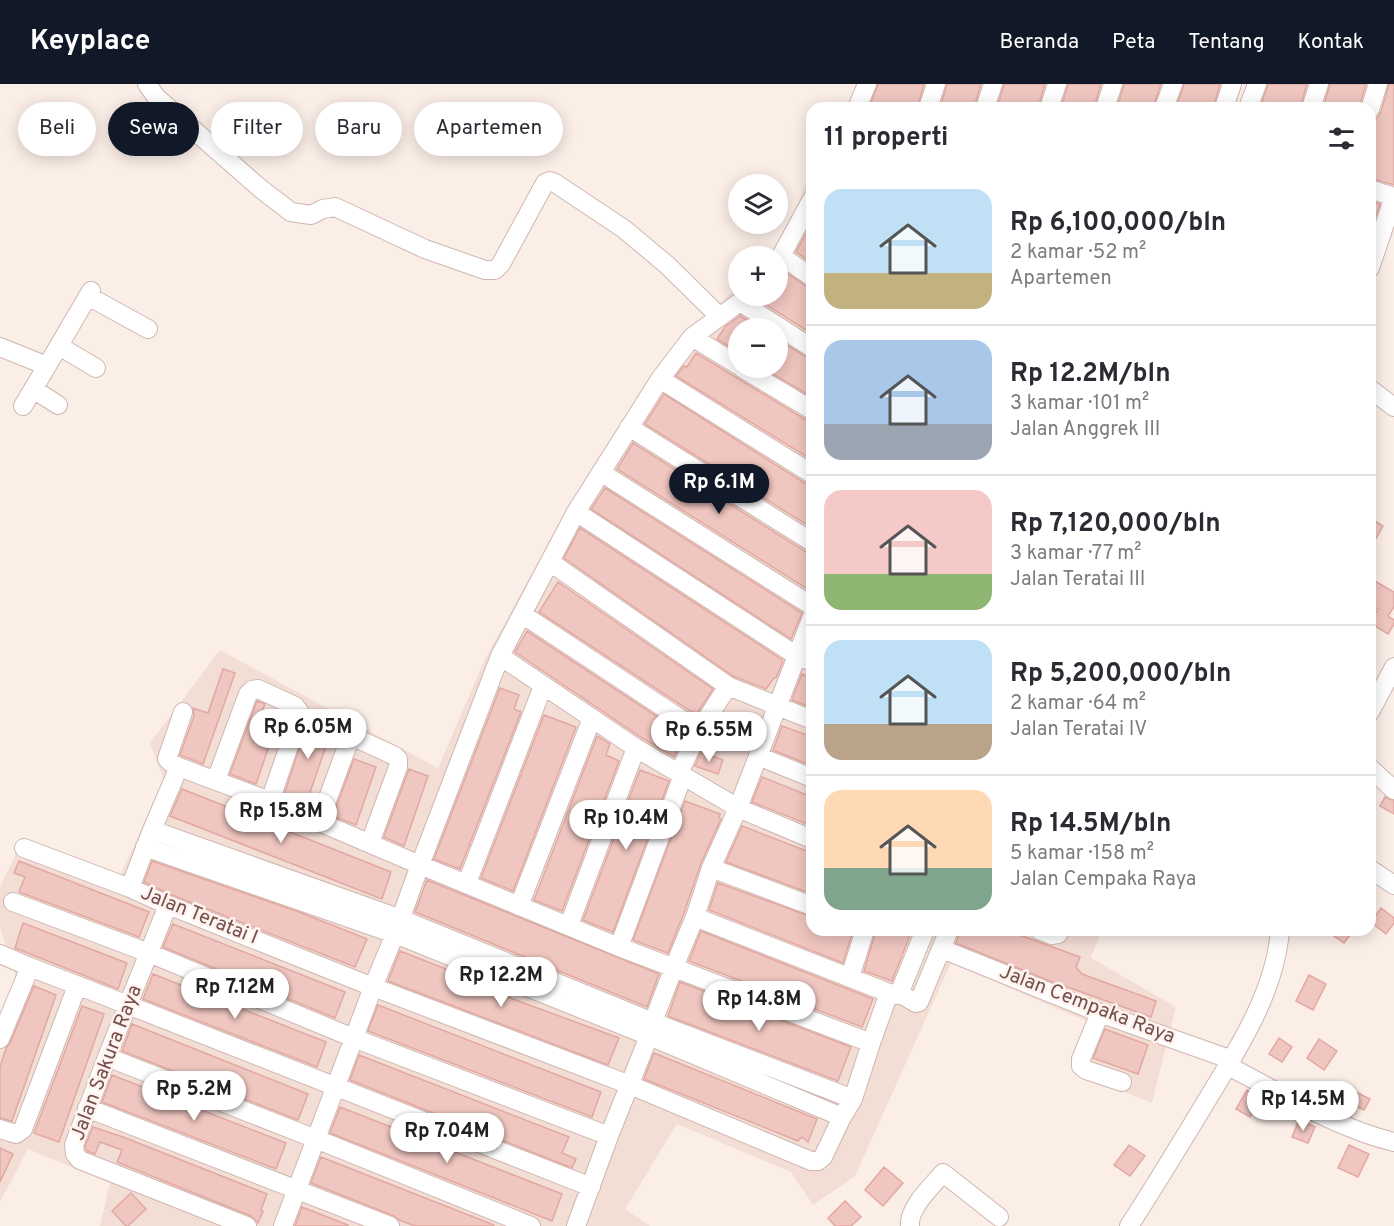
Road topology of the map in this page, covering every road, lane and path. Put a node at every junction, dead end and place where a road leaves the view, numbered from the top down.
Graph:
1 (147, 84) edge
2 (936, 84) edge
3 (993, 84) edge
4 (1057, 84) edge
5 (1113, 84) edge
6 (1173, 84) edge
7 (1232, 84) edge
8 (1257, 84) edge
9 (1319, 84) edge
10 (1378, 84) edge
11 (930, 102) edge
12 (987, 102) edge
13 (1051, 102) edge
14 (1107, 102) edge
15 (1166, 102) edge
16 (1226, 102) edge
17 (1250, 102) edge
18 (1313, 102) edge
19 (1372, 102) edge
20 (1376, 191) edge
21 (806, 213) edge
22 (786, 246) edge
23 (1376, 250) edge
24 (788, 263) edge
25 (806, 274) edge
26 (734, 306) edge
27 (753, 306) edge
28 (720, 316) junction
29 (148, 329) dead end
30 (692, 337) junction
31 (806, 344) edge
32 (59, 346) junction
33 (0, 347) edge
34 (728, 359) edge
35 (47, 366) junction
36 (96, 368) dead end
37 (759, 378) edge
38 (660, 379) junction
39 (33, 389) junction
40 (1376, 394) edge
41 (58, 405) dead end
42 (23, 406) dead end
43 (806, 406) edge
44 (1394, 407) edge
45 (629, 428) junction
46 (806, 470) edge
47 (602, 473) junction
48 (576, 512) junction
49 (806, 538) edge
50 (550, 562) junction
51 (806, 602) edge
52 (522, 614) junction
53 (501, 656) junction
54 (804, 659) edge
55 (1394, 667) edge
56 (543, 686) junction
57 (728, 686) junction
58 (1376, 701) edge
59 (778, 707) junction
60 (183, 712) dead end
61 (592, 718) junction
62 (806, 718) edge
63 (699, 731) junction
64 (636, 748) junction
65 (758, 756) junction
66 (179, 767) junction
67 (681, 774) junction
68 (1376, 774) edge
69 (806, 776) edge
70 (216, 780) junction
71 (1394, 790) edge
72 (270, 801) junction
73 (738, 808) junction
74 (319, 822) junction
75 (806, 836) edge
76 (149, 838) junction
77 (370, 843) junction
78 (24, 848) dead end
79 (420, 865) junction
80 (711, 868) junction
81 (1376, 873) edge
82 (467, 883) junction
83 (1394, 885) edge
84 (130, 888) junction
85 (13, 902) dead end
86 (806, 904) edge
87 (168, 905) junction
88 (519, 906) junction
89 (695, 917) junction
90 (569, 925) junction
91 (398, 927) junction
92 (863, 936) edge
93 (923, 936) edge
94 (947, 936) edge
95 (1279, 936) edge
96 (619, 947) junction
97 (942, 949) junction
98 (149, 953) junction
99 (0, 954) edge
100 (674, 967) junction
101 (30, 968) junction
102 (850, 977) junction
103 (77, 986) junction
104 (373, 987) junction
105 (902, 996) junction
106 (128, 1005) junction
107 (1100, 1013) junction
108 (651, 1029) junction
109 (354, 1038) junction
110 (0, 1039) edge
111 (871, 1042) junction
112 (107, 1057) junction
113 (1230, 1063) junction
114 (1122, 1082) dead end
115 (630, 1085) junction
116 (335, 1087) junction
117 (853, 1099) junction
118 (87, 1108) junction
119 (842, 1117) junction
120 (2, 1135) edge
121 (609, 1136) junction
122 (315, 1139) junction
123 (1394, 1142) edge
124 (591, 1187) junction
125 (296, 1190) junction
126 (999, 1217) dead end
127 (247, 1226) edge
128 (283, 1226) edge
129 (390, 1226) edge
130 (531, 1226) edge
131 (576, 1226) edge
132 (910, 1226) edge
133 (1129, 1226) edge

1 - 28 street
2 - 11 street
3 - 12 street
4 - 13 street
5 - 14 street
6 - 15 street
7 - 16 street
8 - 17 street
9 - 18 street
10 - 19 street
20 - 23 street
21 - 22 street
24 - 25 street
26 - 28 street
27 - 31 street
28 - 30 street
29 - 32 street
30 - 34 street
30 - 38 street
32 - 35 street
32 - 36 street
33 - 35 street
35 - 39 street
37 - 43 street
38 - 45 street
38 - 46 street
39 - 41 street
39 - 42 street
40 - 44 street
45 - 47 street
45 - 49 street
47 - 48 street
47 - 51 street
48 - 50 street
48 - 54 street
50 - 52 street
50 - 57 street
52 - 53 street
52 - 63 street
53 - 56 street
53 - 79 street
54 - 59 street
55 - 58 street
56 - 61 street
56 - 82 street
57 - 59 street
57 - 63 street
59 - 62 street
59 - 65 street
60 - 66 street
61 - 64 street
61 - 88 street
63 - 67 street
64 - 67 street
64 - 90 street
65 - 69 street
65 - 73 street
66 - 70 street
66 - 76 street
67 - 73 street
67 - 96 street
68 - 71 street
70 - 72 street
70 - 72 street
72 - 74 street
73 - 75 street
73 - 80 street
74 - 77 street
74 - 77 street
76 - 84 street
76 - 91 street
77 - 79 street
78 - 84 street, Jalan Teratai I
79 - 82 street
79 - 91 street
80 - 86 street
80 - 89 street
81 - 83 street
82 - 88 street
84 - 87 street, Jalan Teratai I
85 - 98 street
87 - 98 street, Jalan Sakura Raya
87 - 104 street, Jalan Teratai I
88 - 90 street
89 - 100 street
89 - 102 street
90 - 96 street
91 - 104 street
91 - 108 street
92 - 102 street
93 - 105 street
94 - 97 street
95 - 113 street
96 - 100 street
97 - 105 street
97 - 107 street, Jalan Cempaka Raya
98 - 106 street, Jalan Sakura Raya
98 - 109 street
99 - 101 street
100 - 108 street
100 - 111 street
101 - 103 street
101 - 110 street
102 - 105 street
103 - 106 street
103 - 120 street
104 - 109 street
104 - 115 street, Jalan Teratai I
105 - 111 street, Jalan Teratai I
106 - 112 street, Jalan Sakura Raya
106 - 116 street
107 - 113 street, Jalan Cempaka Raya
107 - 114 street
108 - 115 street
108 - 117 street
108 - 119 street
109 - 116 street
109 - 121 street
111 - 117 street, Jalan Teratai I
112 - 118 street, Jalan Sakura Raya
112 - 122 street
113 - 123 street, Jalan Cempaka Raya
113 - 133 street
115 - 119 street, Jalan Teratai I
115 - 121 street
116 - 122 street
116 - 124 street
117 - 119 street, Jalan Teratai I
118 - 125 street
118 - 127 street, Jalan Sakura Raya
121 - 124 street
122 - 125 street
122 - 130 street
124 - 131 street
125 - 128 street
125 - 129 street
126 - 132 street

